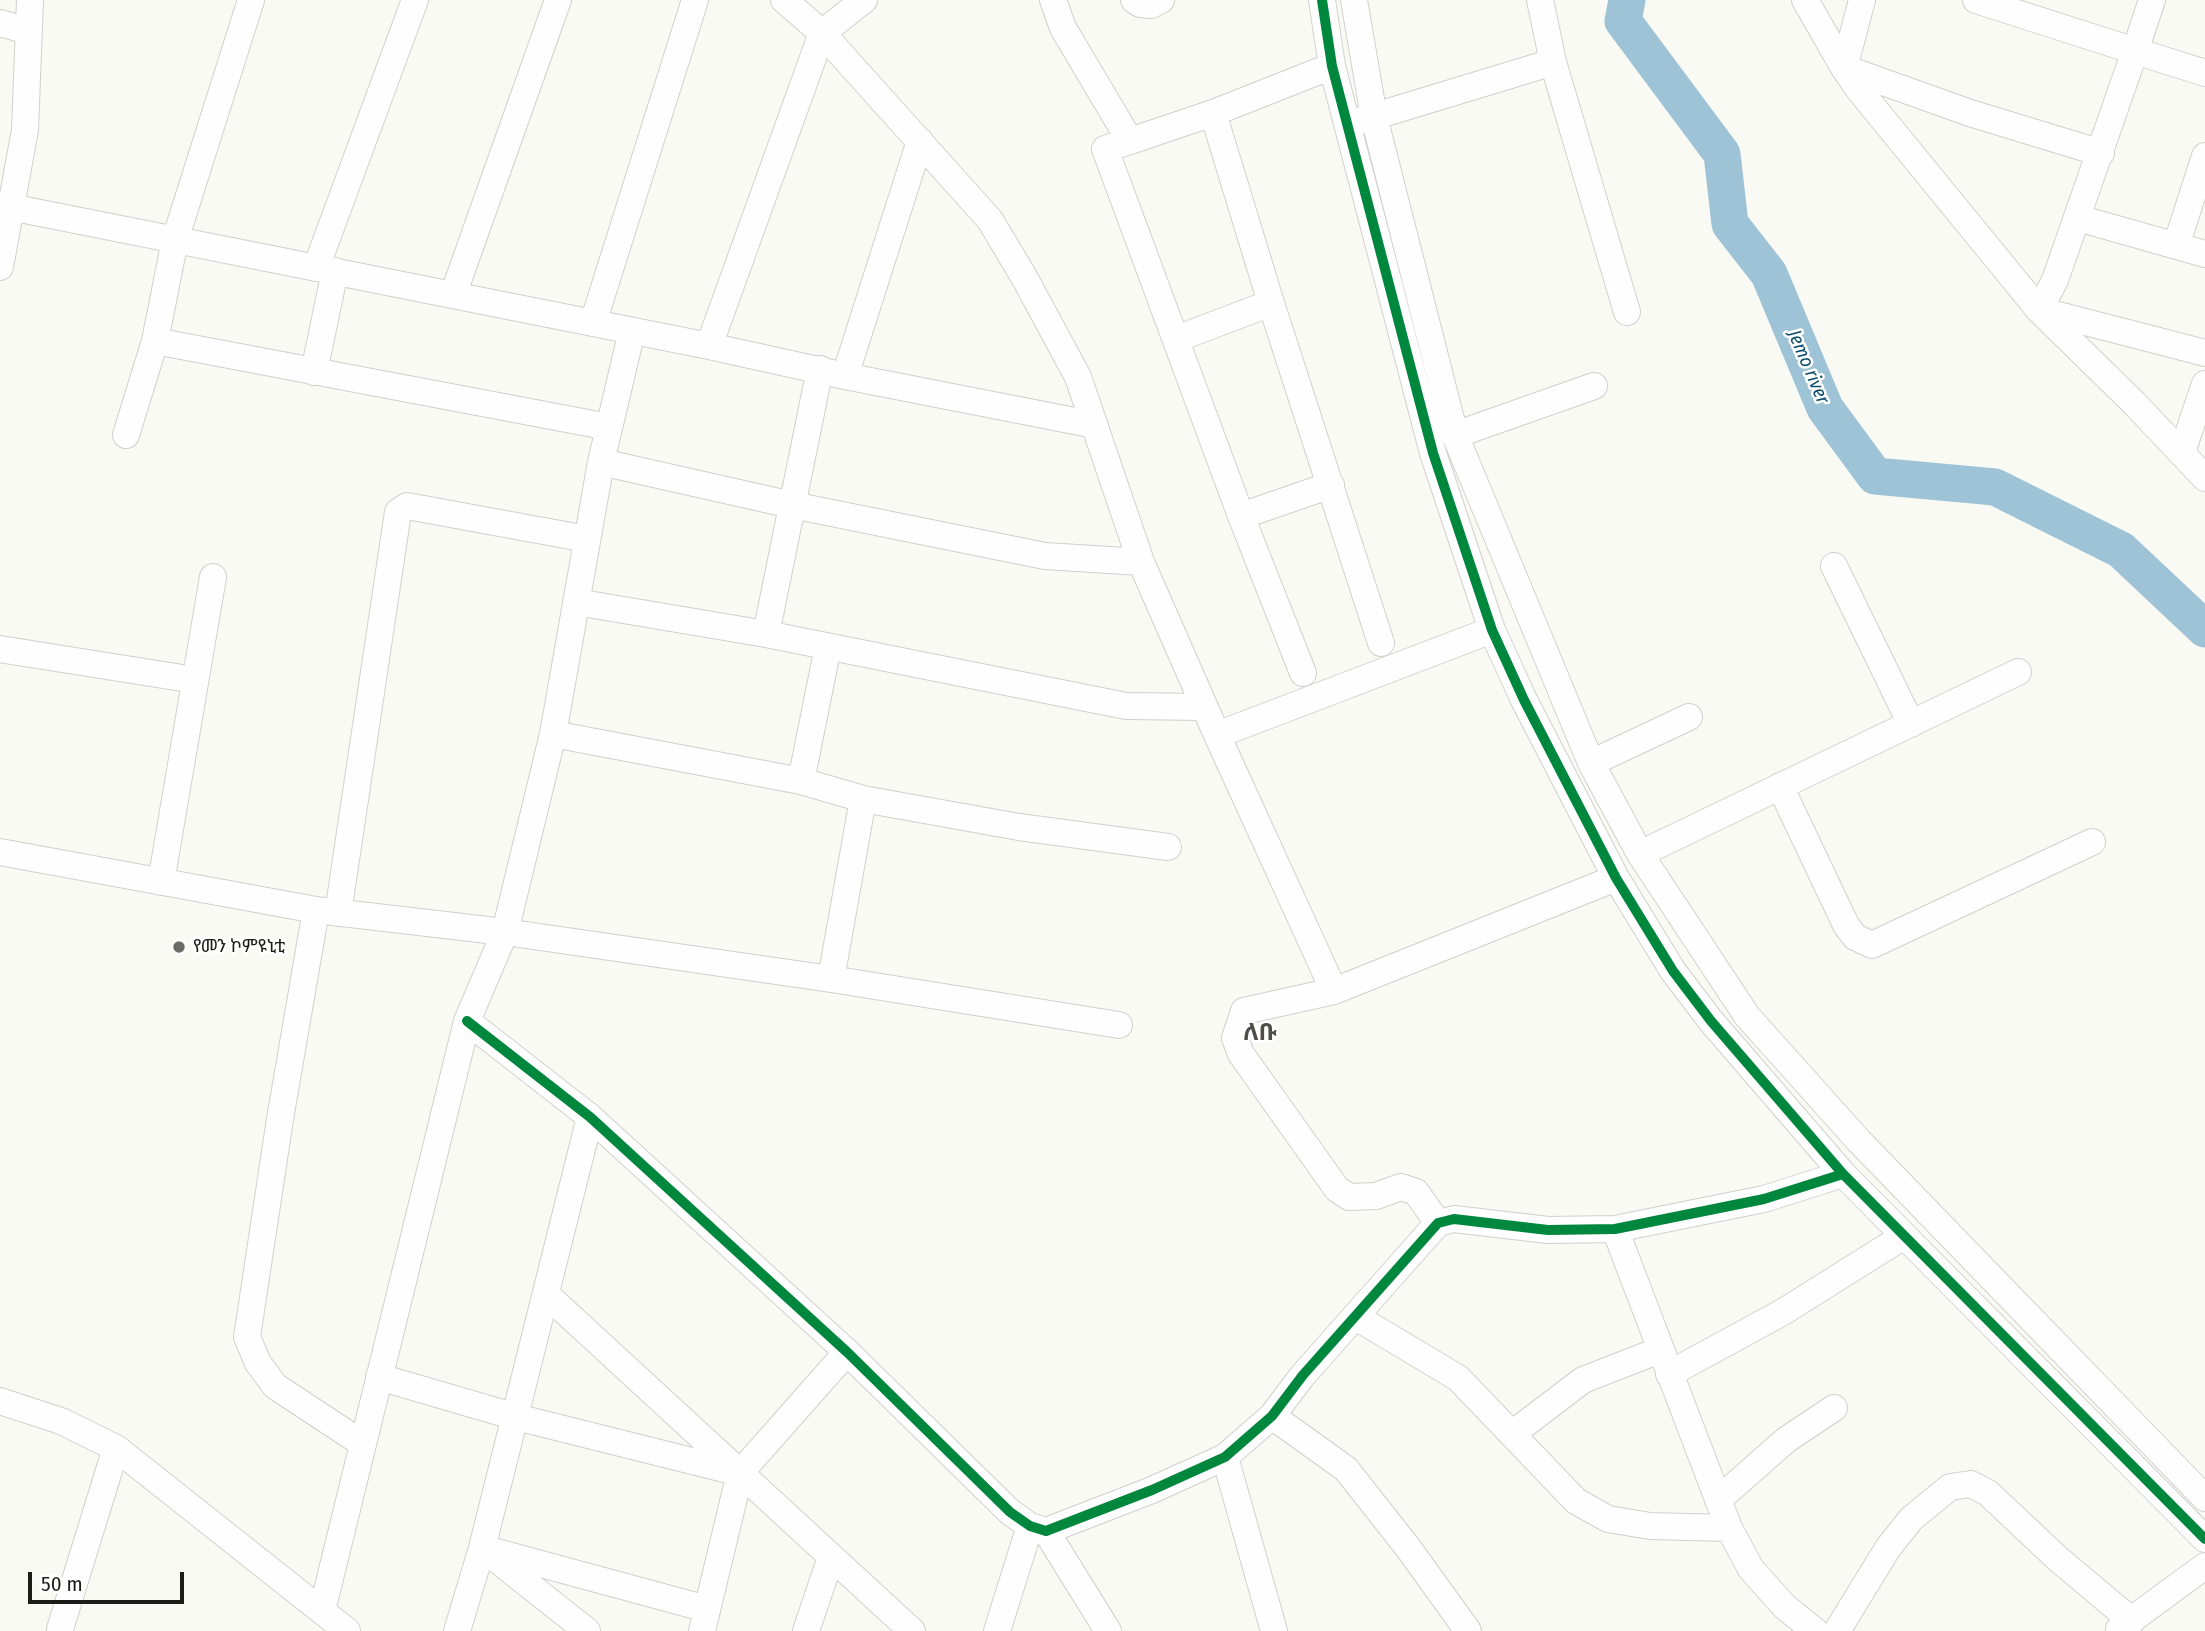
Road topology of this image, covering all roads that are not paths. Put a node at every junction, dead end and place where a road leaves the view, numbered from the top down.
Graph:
1 (30, 0) edge
2 (251, 0) edge
3 (415, 0) edge
4 (558, 0) edge
5 (695, 0) edge
6 (784, 0) edge
7 (864, 0) edge
8 (1030, 0) edge
9 (1053, 0) edge
10 (1133, 0) edge
11 (1161, 0) edge
12 (1322, 0) edge
13 (1354, 0) edge
14 (1541, 0) edge
15 (1805, 0) edge
16 (1862, 0) edge
17 (1976, 0) edge
18 (2152, 0) edge
19 (2045, 11) edge
20 (0, 23) edge
21 (1063, 28) junction
22 (28, 30) junction
23 (822, 33) junction
24 (2135, 51) junction
25 (1553, 62) junction
26 (1332, 66) junction
27 (1844, 68) junction
28 (2205, 73) edge
29 (1213, 113) junction
30 (1374, 117) junction
31 (1347, 125) junction
32 (920, 141) junction
33 (1130, 141) junction
34 (2101, 153) junction
35 (2203, 168) edge
36 (5, 206) edge
37 (2078, 218) junction
38 (176, 240) junction
39 (2176, 246) junction
40 (2205, 254) edge
41 (0, 267) edge
42 (325, 270) junction
43 (453, 295) junction
44 (1270, 303) junction
45 (2039, 310) junction
46 (1628, 312) dead end
47 (593, 323) junction
48 (632, 331) junction
49 (1176, 339) junction
50 (155, 341) junction
51 (709, 346) junction
52 (2205, 353) edge
53 (314, 372) junction
54 (833, 373) junction
55 (2205, 384) edge
56 (1594, 386) dead end
57 (1095, 425) junction
58 (610, 426) junction
59 (126, 435) dead end
60 (1455, 435) junction
61 (2182, 452) junction
62 (601, 462) junction
63 (2205, 478) edge
64 (1331, 485) junction
65 (792, 505) junction
66 (1241, 516) junction
67 (587, 539) junction
68 (1142, 562) junction
69 (1834, 566) dead end
70 (213, 577) dead end
71 (576, 602) junction
72 (1492, 630) junction
73 (766, 634) junction
74 (1381, 643) dead end
75 (828, 648) junction
76 (0, 649) edge
77 (2018, 672) dead end
78 (1303, 673) dead end
79 (195, 680) junction
80 (1204, 707) junction
81 (1689, 717) dead end
82 (1911, 724) junction
83 (553, 734) junction
84 (1217, 735) junction
85 (1591, 763) junction
86 (801, 781) junction
87 (1780, 786) junction
88 (863, 799) junction
89 (2092, 842) dead end
90 (1168, 847) dead end
91 (0, 852) edge
92 (1640, 854) junction
93 (1616, 878) junction
94 (161, 882) junction
95 (327, 912) junction
96 (505, 932) junction
97 (831, 979) junction
98 (1334, 991) junction
99 (467, 1021) junction
100 (1119, 1026) dead end
101 (590, 1117) junction
102 (1843, 1174) junction
103 (1438, 1223) junction
104 (1615, 1229) junction
105 (1904, 1236) junction
106 (547, 1295) junction
107 (2013, 1300) junction
108 (1356, 1317) junction
109 (1991, 1324) junction
110 (847, 1352) junction
111 (1665, 1362) junction
112 (379, 1377) junction
113 (0, 1401) edge
114 (1834, 1408) dead end
115 (1272, 1416) junction
116 (516, 1417) junction
117 (1512, 1434) junction
118 (363, 1444) junction
119 (116, 1448) junction
120 (1225, 1457) junction
121 (740, 1473) junction
122 (2205, 1498) edge
123 (1718, 1500) junction
124 (1729, 1528) junction
125 (1038, 1529) junction
126 (2205, 1539) edge
127 (482, 1548) junction
128 (831, 1557) junction
129 (2205, 1566) edge
130 (322, 1611) junction
131 (704, 1620) edge
132 (2124, 1626) edge
133 (60, 1629) dead end
134 (348, 1631) edge
135 (457, 1631) edge
136 (587, 1631) edge
137 (806, 1631) edge
138 (912, 1631) edge
139 (997, 1631) edge
140 (1108, 1631) edge
141 (1274, 1631) edge
142 (1468, 1631) edge
143 (1815, 1631) edge
144 (1837, 1631) edge

1 - 22 street
2 - 38 street
3 - 42 street
4 - 43 street
5 - 47 street
6 - 23 street
7 - 23 street
8 - 21 street
9 - 21 street
10 - 11 street
12 - 26 street
13 - 30 street
14 - 25 street
15 - 27 street
16 - 27 street
17 - 19 street
18 - 24 street
19 - 24 street
20 - 22 street
21 - 33 street
22 - 36 street
23 - 32 street
23 - 51 street
24 - 28 street
24 - 34 street
25 - 30 street
25 - 46 street
26 - 29 street
26 - 31 street
27 - 34 street
27 - 45 street
29 - 33 street
29 - 44 street
30 - 31 street
30 - 60 street
31 - 72 street
32 - 54 street
32 - 57 street
33 - 49 street
34 - 37 street
35 - 39 street
36 - 38 street
36 - 41 street
37 - 39 street
37 - 45 street
38 - 42 street
38 - 50 street
39 - 40 street
42 - 43 street
42 - 53 street
43 - 47 street
44 - 49 street
44 - 64 street
45 - 52 street
45 - 61 street
47 - 48 street
48 - 51 street
48 - 58 street
49 - 66 street
50 - 53 street
50 - 59 street
51 - 54 street
53 - 58 street
54 - 57 street
54 - 65 street
55 - 61 street
56 - 60 street
57 - 68 street
58 - 62 street
60 - 85 street
61 - 63 street
62 - 65 street
62 - 67 street
64 - 66 street
64 - 74 street
65 - 68 street
65 - 73 street
66 - 78 street
67 - 71 street
67 - 95 street
68 - 80 street
69 - 82 street
70 - 79 street
71 - 73 street
71 - 83 street
72 - 84 street
72 - 93 street
73 - 75 street
75 - 80 street
75 - 86 street
76 - 79 street
77 - 82 street
79 - 94 street
80 - 84 street
81 - 85 street
82 - 87 street
83 - 86 street
83 - 96 street
84 - 98 street
85 - 92 street
86 - 88 street
87 - 89 street
87 - 92 street
88 - 90 street
88 - 97 street
91 - 94 street
92 - 107 street
93 - 98 street
93 - 102 street
94 - 95 street
95 - 96 street
95 - 118 street
96 - 97 street
96 - 99 street
97 - 100 street
98 - 103 street
99 - 101 street
99 - 112 street
101 - 106 street
101 - 110 street
102 - 104 street
102 - 105 street
103 - 104 street
103 - 108 street
104 - 111 street
105 - 109 street
105 - 111 street
106 - 116 street
106 - 121 street
107 - 109 street
107 - 122 street
108 - 115 street
108 - 117 street
109 - 126 street
110 - 121 street
110 - 125 street
111 - 117 street
111 - 123 street
112 - 116 street
112 - 118 street
113 - 119 street
114 - 123 street
115 - 120 street
115 - 142 street
116 - 121 street
116 - 127 street
117 - 124 street
118 - 130 street
119 - 130 street
119 - 133 street
120 - 125 street
120 - 141 street
121 - 128 street
121 - 131 street
123 - 124 street
124 - 143 street
125 - 139 street
125 - 140 street
127 - 131 street
127 - 135 street
127 - 136 street
128 - 137 street
128 - 138 street
129 - 132 street
130 - 134 street
132 - 144 street

